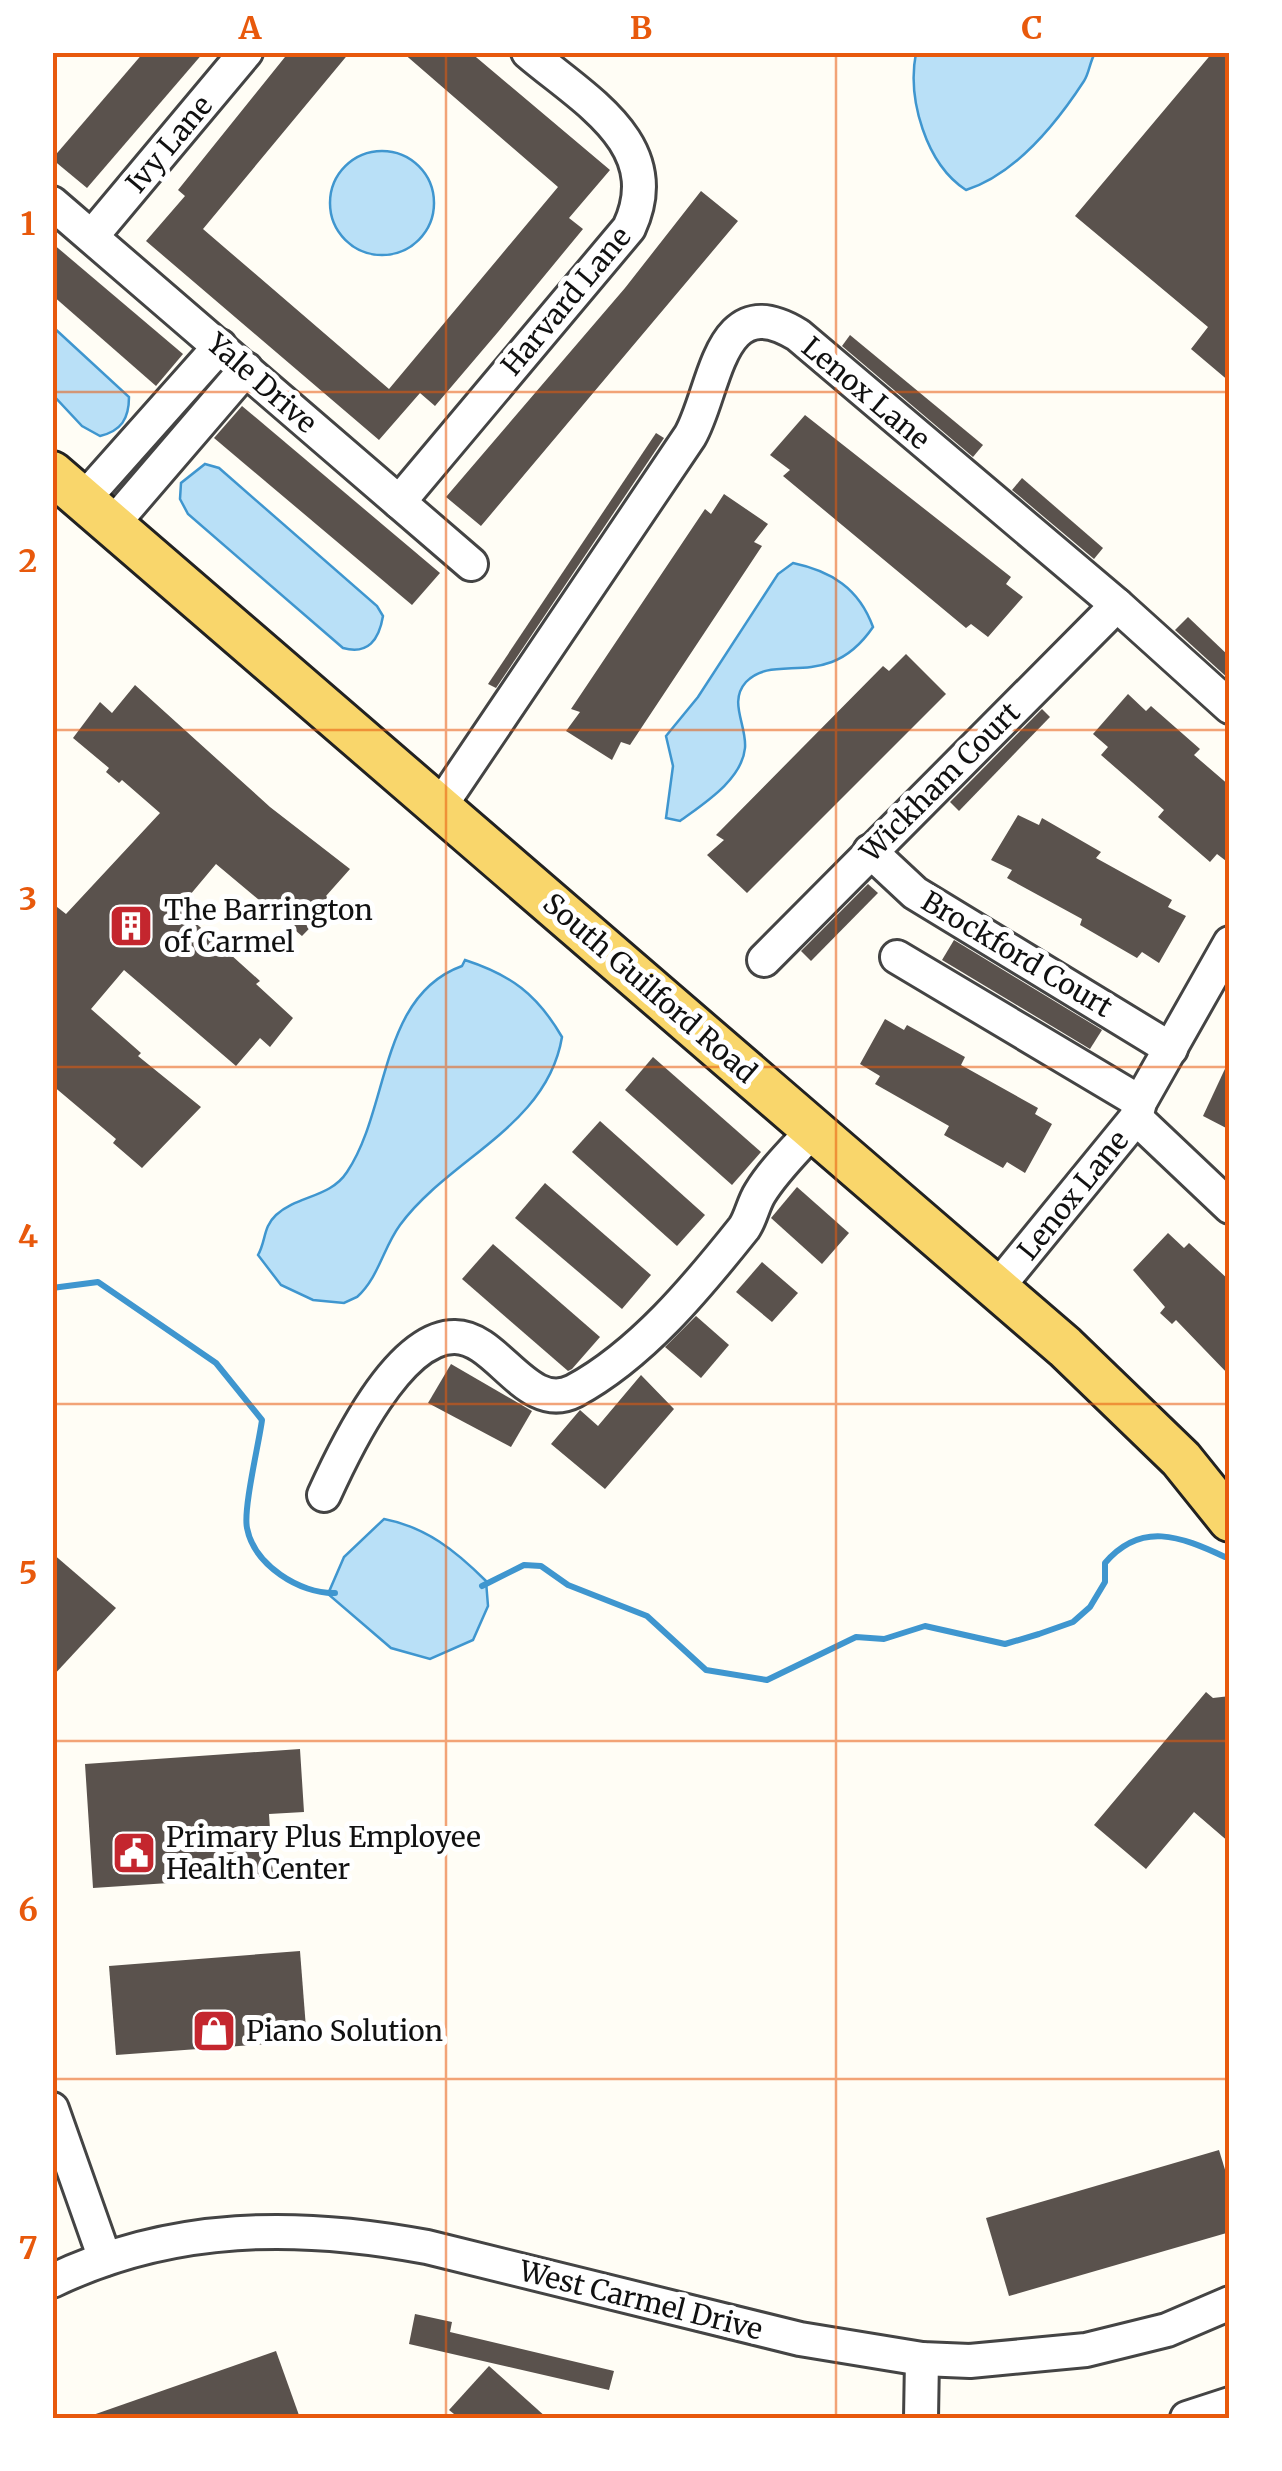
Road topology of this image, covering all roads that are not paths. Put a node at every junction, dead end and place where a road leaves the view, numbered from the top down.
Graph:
1 (246, 52) edge
2 (528, 52) edge
3 (52, 203) edge
4 (92, 236) junction
5 (220, 346) junction
6 (246, 369) junction
7 (82, 499) edge
8 (399, 502) junction
9 (472, 564) dead end
10 (1117, 605) junction
11 (1230, 707) edge
12 (439, 808) junction
13 (870, 850) junction
14 (1230, 942) edge
15 (897, 957) dead end
16 (764, 960) dead end
17 (1170, 1049) junction
18 (1138, 1110) junction
19 (814, 1129) junction
20 (1230, 1206) edge
21 (997, 1288) junction
22 (324, 1495) dead end
23 (1230, 1520) edge
24 (52, 2109) edge
25 (105, 2259) junction
26 (52, 2281) edge
27 (1230, 2303) edge
28 (922, 2359) junction
29 (1230, 2404) edge
30 (921, 2418) edge
31 (1187, 2418) edge

1 - 4 street, Ivy Lane
2 - 8 street, Harvard Lane
3 - 4 street, Yale Drive
4 - 5 street, Yale Drive
5 - 6 street, Yale Drive
5 - 7 street
6 - 7 street
6 - 8 street, Yale Drive
7 - 12 main road, South Guilford Road
8 - 9 street, Yale Drive
10 - 11 street, Lenox Lane
10 - 12 street, Lenox Lane
10 - 13 street, Wickham Court
12 - 19 main road, South Guilford Road
13 - 16 street, Wickham Court
13 - 17 street, Brockford Court
14 - 17 street, Lenox Lane
15 - 18 street
17 - 18 street, Lenox Lane
18 - 20 street
18 - 21 street, Lenox Lane
19 - 21 main road, South Guilford Road
19 - 22 street
21 - 23 main road, South Guilford Road
24 - 25 street
25 - 26 street, West Carmel Drive
25 - 28 street, West Carmel Drive
27 - 28 street, West Carmel Drive
28 - 30 street
29 - 31 street

